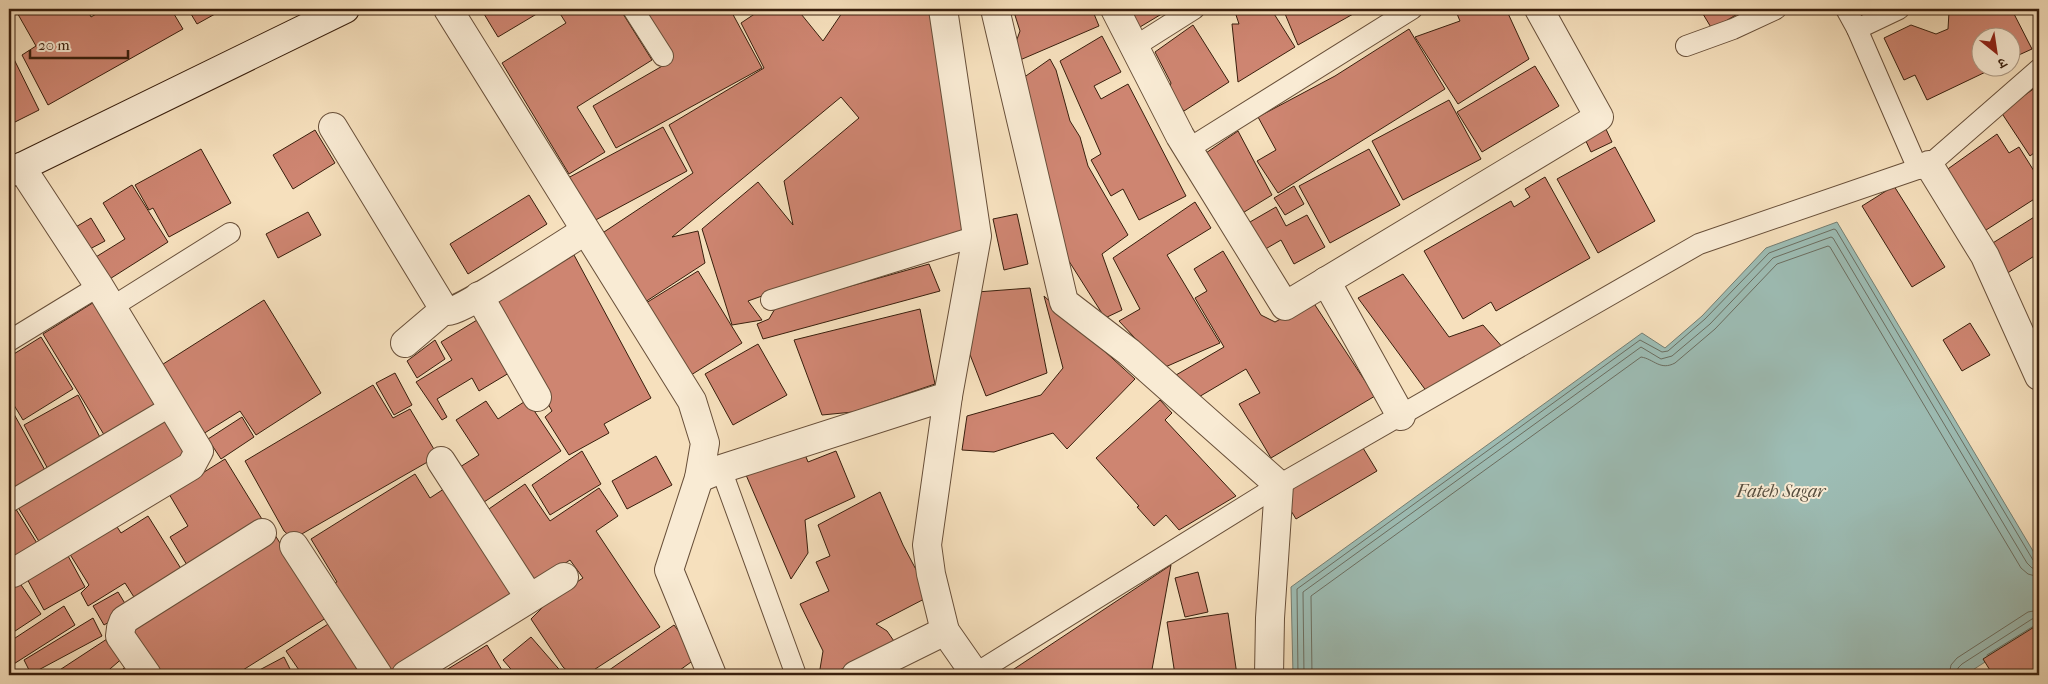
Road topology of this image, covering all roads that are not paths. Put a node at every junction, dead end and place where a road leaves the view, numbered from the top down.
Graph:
1 (344, 9) edge
2 (448, 9) edge
3 (634, 9) edge
4 (943, 9) edge
5 (995, 9) edge
6 (1115, 9) edge
7 (1194, 9) edge
8 (1412, 9) edge
9 (1539, 9) edge
10 (1776, 9) edge
11 (1846, 9) edge
12 (1899, 9) edge
13 (1857, 29) junction
14 (1686, 46) dead end
15 (1134, 47) junction
16 (663, 56) dead end
17 (2039, 69) edge
18 (333, 128) dead end
19 (1188, 149) junction
20 (1923, 167) junction
21 (15, 170) edge
22 (584, 231) junction
23 (230, 233) dead end
24 (977, 236) junction
25 (1326, 282) junction
26 (106, 296) junction
27 (480, 296) junction
28 (771, 300) dead end
29 (445, 309) junction
30 (9, 341) edge
31 (405, 343) dead end
32 (2039, 376) edge
33 (948, 396) junction
34 (537, 397) dead end
35 (173, 405) junction
36 (1401, 416) junction
37 (442, 461) dead end
38 (710, 474) junction
39 (1279, 485) junction
40 (9, 502) edge
41 (262, 533) dead end
42 (294, 546) dead end
43 (13, 573) dead end
44 (564, 577) dead end
45 (529, 597) junction
46 (945, 631) junction
47 (974, 674) edge
48 (147, 675) edge
49 (378, 675) edge
50 (406, 675) edge
51 (712, 675) edge
52 (796, 675) edge
53 (856, 675) edge
54 (1269, 675) edge

1 - 21 street
2 - 22 street
3 - 16 lane
4 - 24 street
5 - 39 street
6 - 15 street
7 - 15 lane
8 - 19 lane
9 - 25 street
10 - 14 lane
11 - 13 lane
12 - 13 lane
13 - 20 lane
15 - 19 street
17 - 20 lane
18 - 29 street
19 - 25 street
20 - 32 street
20 - 36 lane
21 - 26 street
22 - 27 street
22 - 38 street
23 - 26 lane
24 - 28 lane
24 - 33 street
25 - 36 street
26 - 30 lane
26 - 35 street
27 - 29 street
27 - 34 street
29 - 31 street
33 - 38 street
33 - 46 street
35 - 40 lane
35 - 43 street
36 - 39 lane
37 - 45 street
38 - 51 street
38 - 52 lane
39 - 47 lane
39 - 54 street
41 - 48 street
42 - 49 street
44 - 45 street
45 - 50 street
46 - 47 street
46 - 53 street

